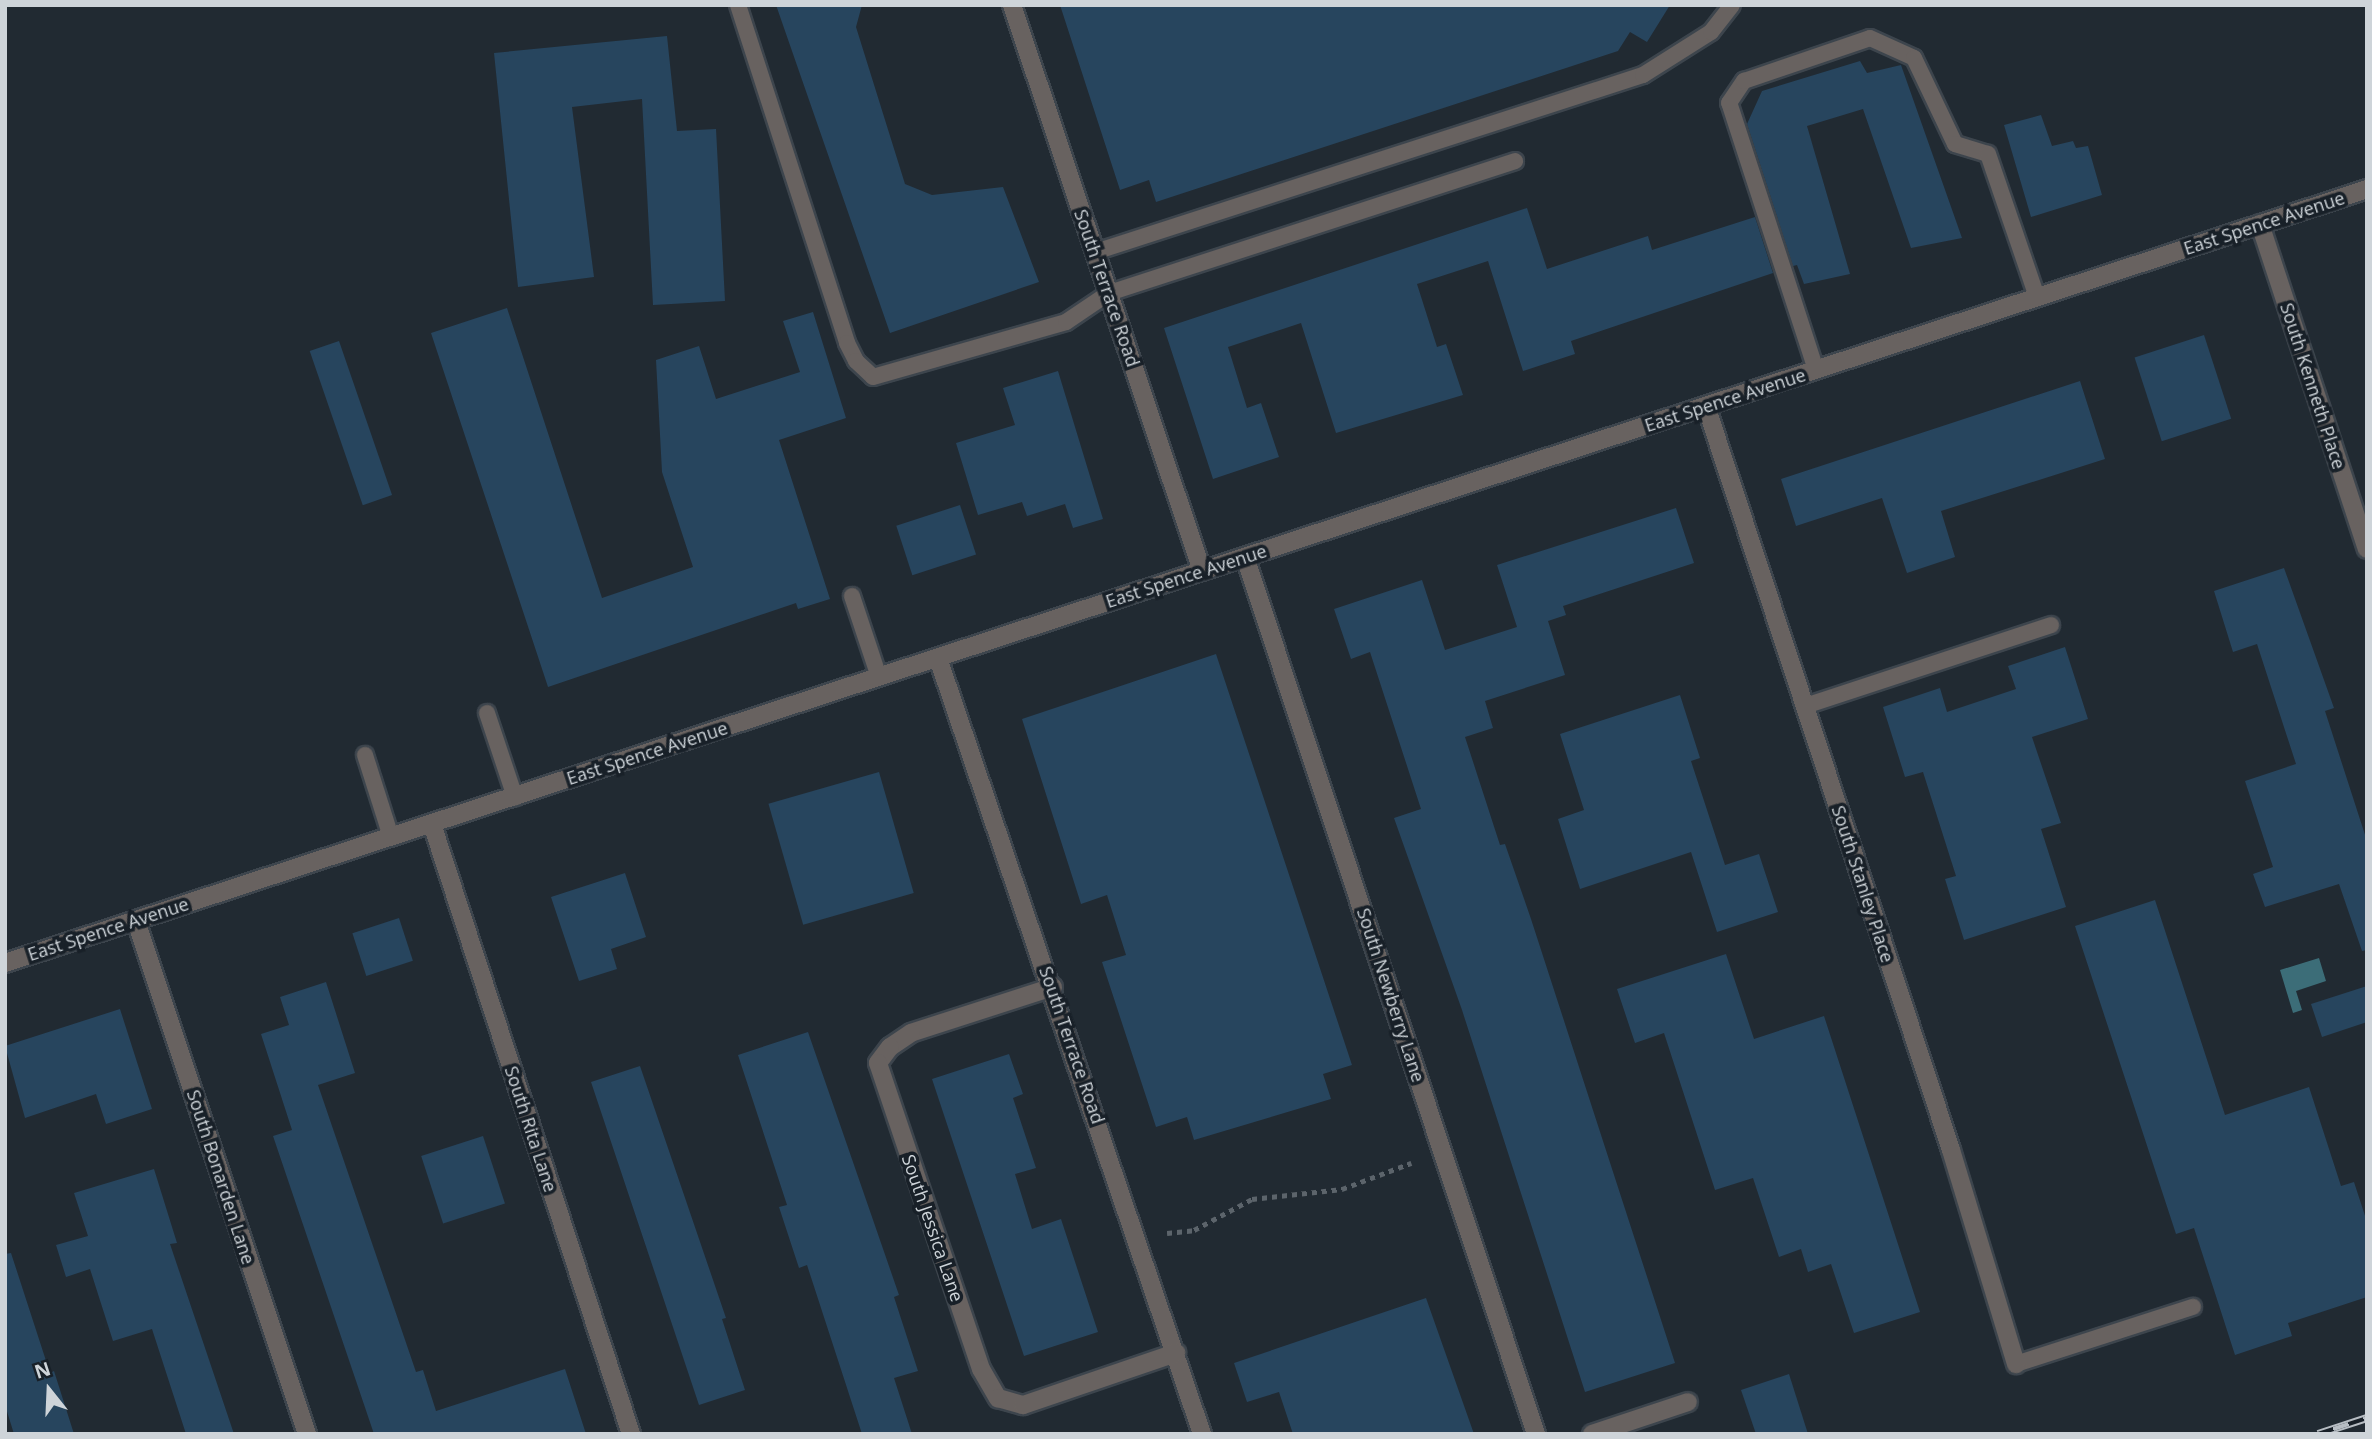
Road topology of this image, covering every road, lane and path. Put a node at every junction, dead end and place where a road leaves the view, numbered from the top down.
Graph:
1 (738, 5) edge
2 (1013, 5) edge
3 (1732, 5) edge
4 (1514, 160) dead end
5 (2367, 189) edge
6 (2260, 224) junction
7 (1096, 253) junction
8 (1109, 293) junction
9 (2037, 297) junction
10 (1816, 370) junction
11 (1706, 406) junction
12 (2367, 549) edge
13 (1245, 557) junction
14 (1202, 571) junction
15 (852, 596) dead end
16 (2051, 625) dead end
17 (938, 658) junction
18 (879, 677) junction
19 (1805, 706) junction
20 (487, 713) dead end
21 (365, 755) dead end
22 (515, 797) junction
23 (432, 824) junction
24 (391, 837) junction
25 (136, 921) junction
26 (5, 962) edge
27 (1053, 987) junction
28 (1411, 1163) dead end
29 (1167, 1233) dead end
30 (2193, 1307) dead end
31 (1176, 1353) junction
32 (2016, 1364) joint
33 (1688, 1402) dead end
34 (307, 1434) edge
35 (631, 1434) edge
36 (1202, 1434) edge
37 (1536, 1434) edge
38 (1592, 1434) edge

1 - 8 lane
2 - 7 street, South Terrace Road
3 - 7 lane
4 - 8 lane
5 - 6 street, East Spence Avenue
6 - 9 street, East Spence Avenue
6 - 12 street, South Kenneth Place
7 - 8 street, South Terrace Road
8 - 14 street, South Terrace Road
9 - 10 street, East Spence Avenue
9 - 10 lane
10 - 11 street, East Spence Avenue
11 - 13 street, East Spence Avenue
11 - 19 street, South Stanley Place
13 - 14 street, East Spence Avenue
13 - 37 street, South Newberry Lane
14 - 17 street, East Spence Avenue
15 - 18 lane
16 - 19 lane
17 - 18 street, East Spence Avenue
17 - 27 street, South Terrace Road
18 - 22 street, East Spence Avenue
19 - 32 street, South Stanley Place
20 - 22 lane
21 - 24 lane
22 - 23 street, East Spence Avenue
23 - 24 street, East Spence Avenue
23 - 35 street, South Rita Lane
24 - 25 street, East Spence Avenue
25 - 26 street, East Spence Avenue
25 - 34 street, South Bonarden Lane
27 - 31 street, South Terrace Road
27 - 31 street, South Jessica Lane
28 - 29 path
30 - 32 lane
31 - 36 street, South Terrace Road
33 - 38 street

